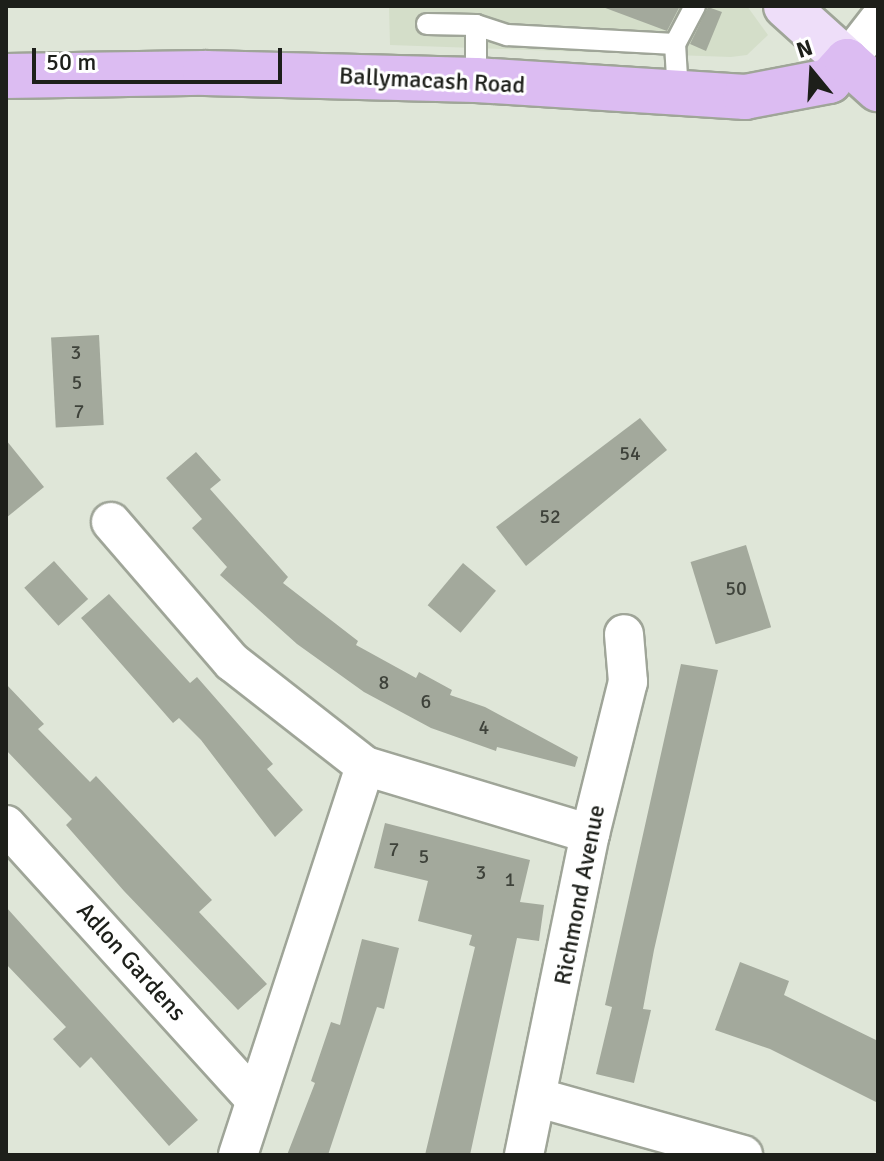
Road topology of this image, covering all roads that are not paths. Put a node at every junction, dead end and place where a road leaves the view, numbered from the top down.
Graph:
1 (695, 6) edge
2 (786, 6) edge
3 (878, 21) edge
4 (427, 24) dead end
5 (476, 25) junction
6 (675, 44) junction
7 (862, 75) edge
8 (6, 76) edge
9 (476, 80) junction
10 (678, 94) junction
11 (111, 522) dead end
12 (624, 634) dead end
13 (365, 766) junction
14 (6, 825) edge
15 (590, 834) junction
16 (539, 1098) junction
17 (255, 1100) junction
18 (238, 1155) edge
19 (524, 1155) edge
20 (743, 1155) edge

1 - 6 lane
2 - 7 main road
3 - 7 street
4 - 5 lane
5 - 6 lane
5 - 9 lane
6 - 10 lane
7 - 10 main road, Ballymacash Road
8 - 9 main road, Ballymacash Road
9 - 10 main road, Ballymacash Road
11 - 13 street
12 - 15 street, Richmond Avenue
13 - 15 street
13 - 17 street
14 - 17 street, Adlon Gardens
15 - 16 street, Richmond Avenue
16 - 19 street, Richmond Avenue
16 - 20 street
17 - 18 street

